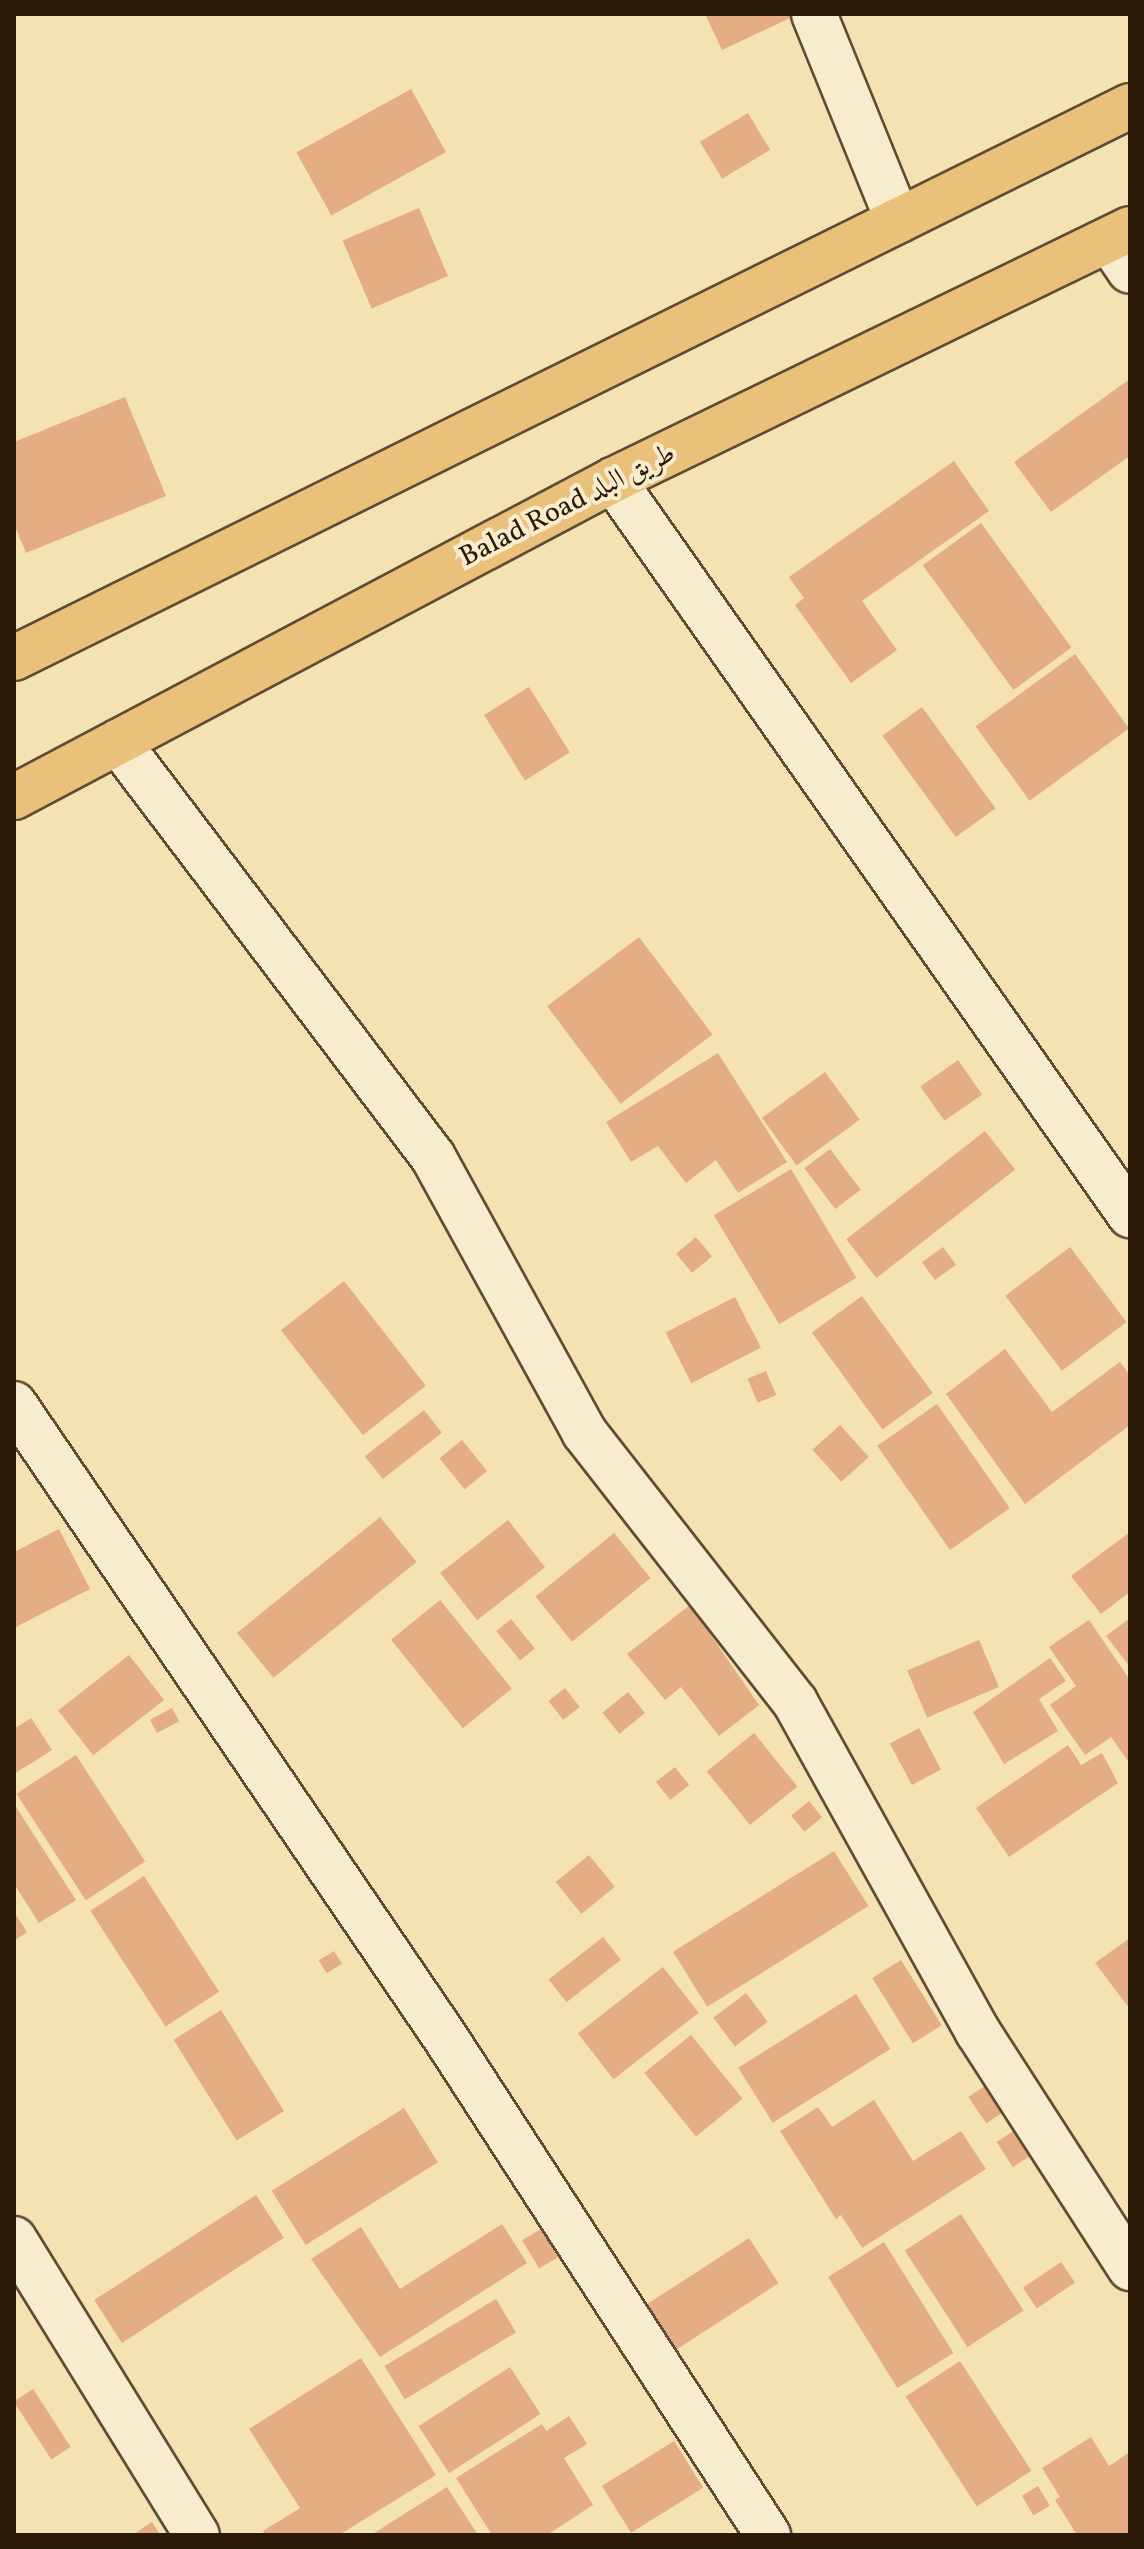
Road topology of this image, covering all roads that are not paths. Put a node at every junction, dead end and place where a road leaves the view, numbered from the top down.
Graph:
1 (814, 14) edge
2 (1130, 106) edge
3 (898, 221) junction
4 (1123, 247) edge
5 (613, 480) junction
6 (14, 658) edge
7 (118, 742) junction
8 (14, 797) edge
9 (1130, 1215) edge
10 (14, 1404) edge
11 (20, 2260) edge
12 (1130, 2268) edge
13 (197, 2535) edge
14 (768, 2535) edge

1 - 3 street
2 - 3 highway
3 - 6 highway
4 - 5 highway, Balad Road طريق البلد
5 - 7 highway, Balad Road طريق البلد
5 - 9 street
7 - 8 highway, Balad Road طريق البلد
7 - 12 street
10 - 14 street
11 - 13 street

